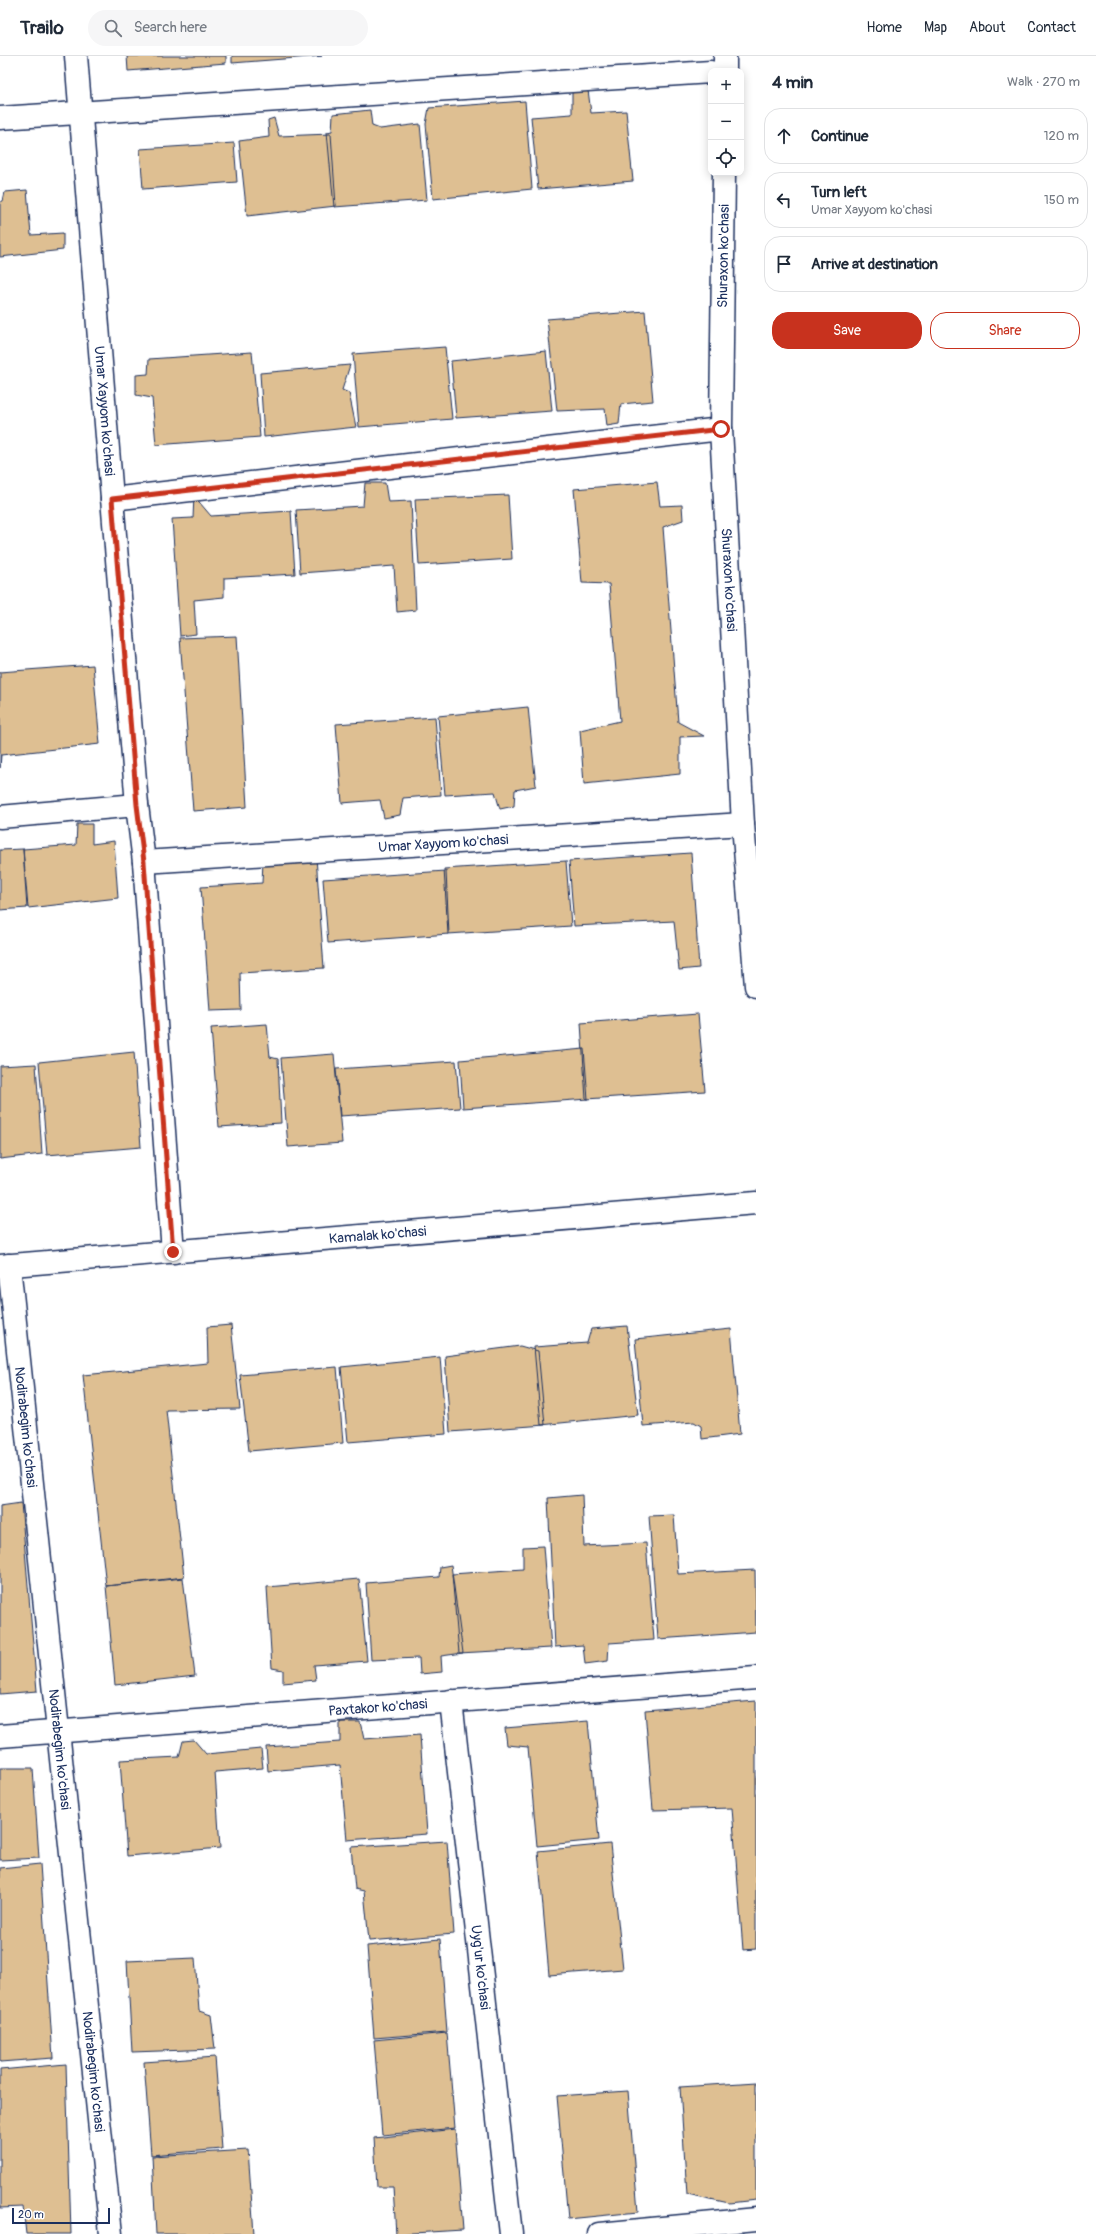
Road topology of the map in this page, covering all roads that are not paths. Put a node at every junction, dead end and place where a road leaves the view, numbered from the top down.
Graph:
1 (76, 56) edge
2 (725, 56) edge
3 (725, 68) edge
4 (708, 72) edge
5 (81, 113) junction
6 (0, 118) edge
7 (724, 176) edge
8 (721, 429) junction
9 (112, 499) junction
10 (137, 805) junction
11 (0, 817) edge
12 (743, 824) junction
13 (750, 846) edge
14 (144, 862) junction
15 (756, 986) edge
16 (756, 1203) edge
17 (173, 1252) junction
18 (4, 1265) edge
19 (756, 1678) edge
20 (451, 1701) junction
21 (58, 1731) junction
22 (0, 1736) edge
23 (756, 2219) edge
24 (111, 2234) edge
25 (511, 2234) edge
26 (599, 2234) edge

1 - 5 street, Umar Xayyom ko'chasi
2 - 3 street
4 - 5 street
5 - 6 street
5 - 9 street, Umar Xayyom ko'chasi
7 - 8 street, Shuraxon ko'chasi
8 - 9 street
8 - 12 street, Shuraxon ko'chasi
9 - 10 street, Umar Xayyom ko'chasi
10 - 11 street
10 - 14 street, Umar Xayyom ko'chasi
12 - 13 street, Shuraxon ko'chasi
12 - 14 street, Umar Xayyom ko'chasi
13 - 15 street, Shuraxon ko'chasi
14 - 17 street, Umar Xayyom ko'chasi
16 - 17 street, Kamalak ko'chasi
17 - 18 street, Kamalak ko'chasi
18 - 21 street, Nodirabegim ko'chasi
19 - 20 street, Paxtakor ko'chasi
20 - 21 street, Paxtakor ko'chasi
20 - 25 street, Uyg'ur ko'chasi
21 - 22 street, Paxtakor ko'chasi
21 - 24 street, Nodirabegim ko'chasi
23 - 26 street

